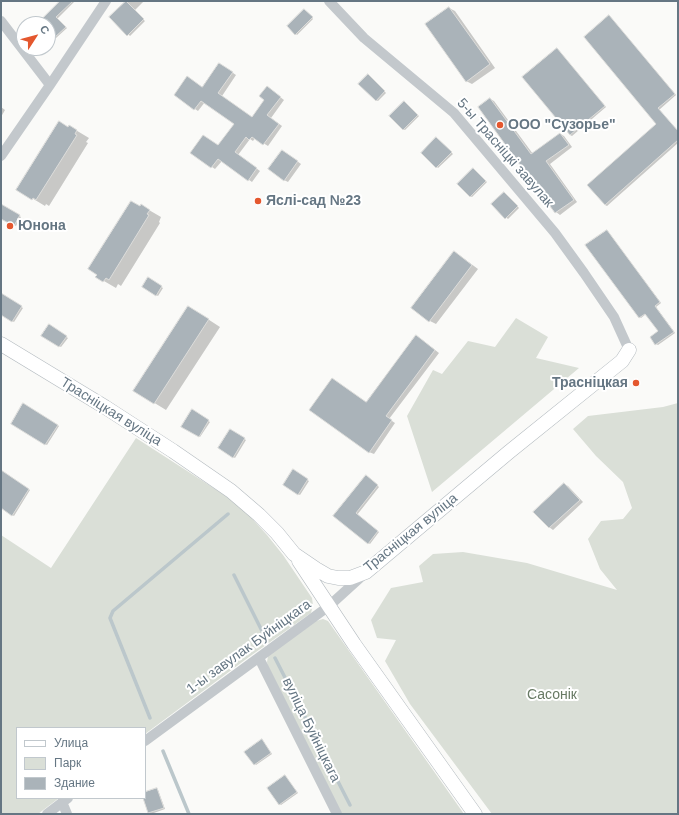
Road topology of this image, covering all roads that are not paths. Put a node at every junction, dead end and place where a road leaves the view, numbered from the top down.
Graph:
1 (106, 1) edge
2 (330, 1) edge
3 (1, 21) edge
4 (50, 86) junction
5 (2, 152) edge
6 (1, 344) edge
7 (629, 350) joint
8 (294, 554) junction
9 (366, 572) junction
10 (329, 606) junction
11 (259, 658) junction
12 (146, 740) edge
13 (65, 800) edge
14 (47, 814) edge
15 (67, 814) edge
16 (337, 814) edge
17 (475, 814) edge

1 - 4 street
2 - 7 street, 5-ы Трасніцкі завулак
3 - 4 street
4 - 5 street
6 - 8 street, Трасніцкая вуліца
7 - 9 street, Трасніцкая вуліца
8 - 9 street, Трасніцкая вуліца
8 - 10 street
9 - 10 street, 1-ы завулак Буйніцкага
10 - 11 street, 1-ы завулак Буйніцкага
10 - 17 street
11 - 12 street, 1-ы завулак Буйніцкага
11 - 16 street, вуліца Буйніцкага
13 - 14 street
13 - 15 street

